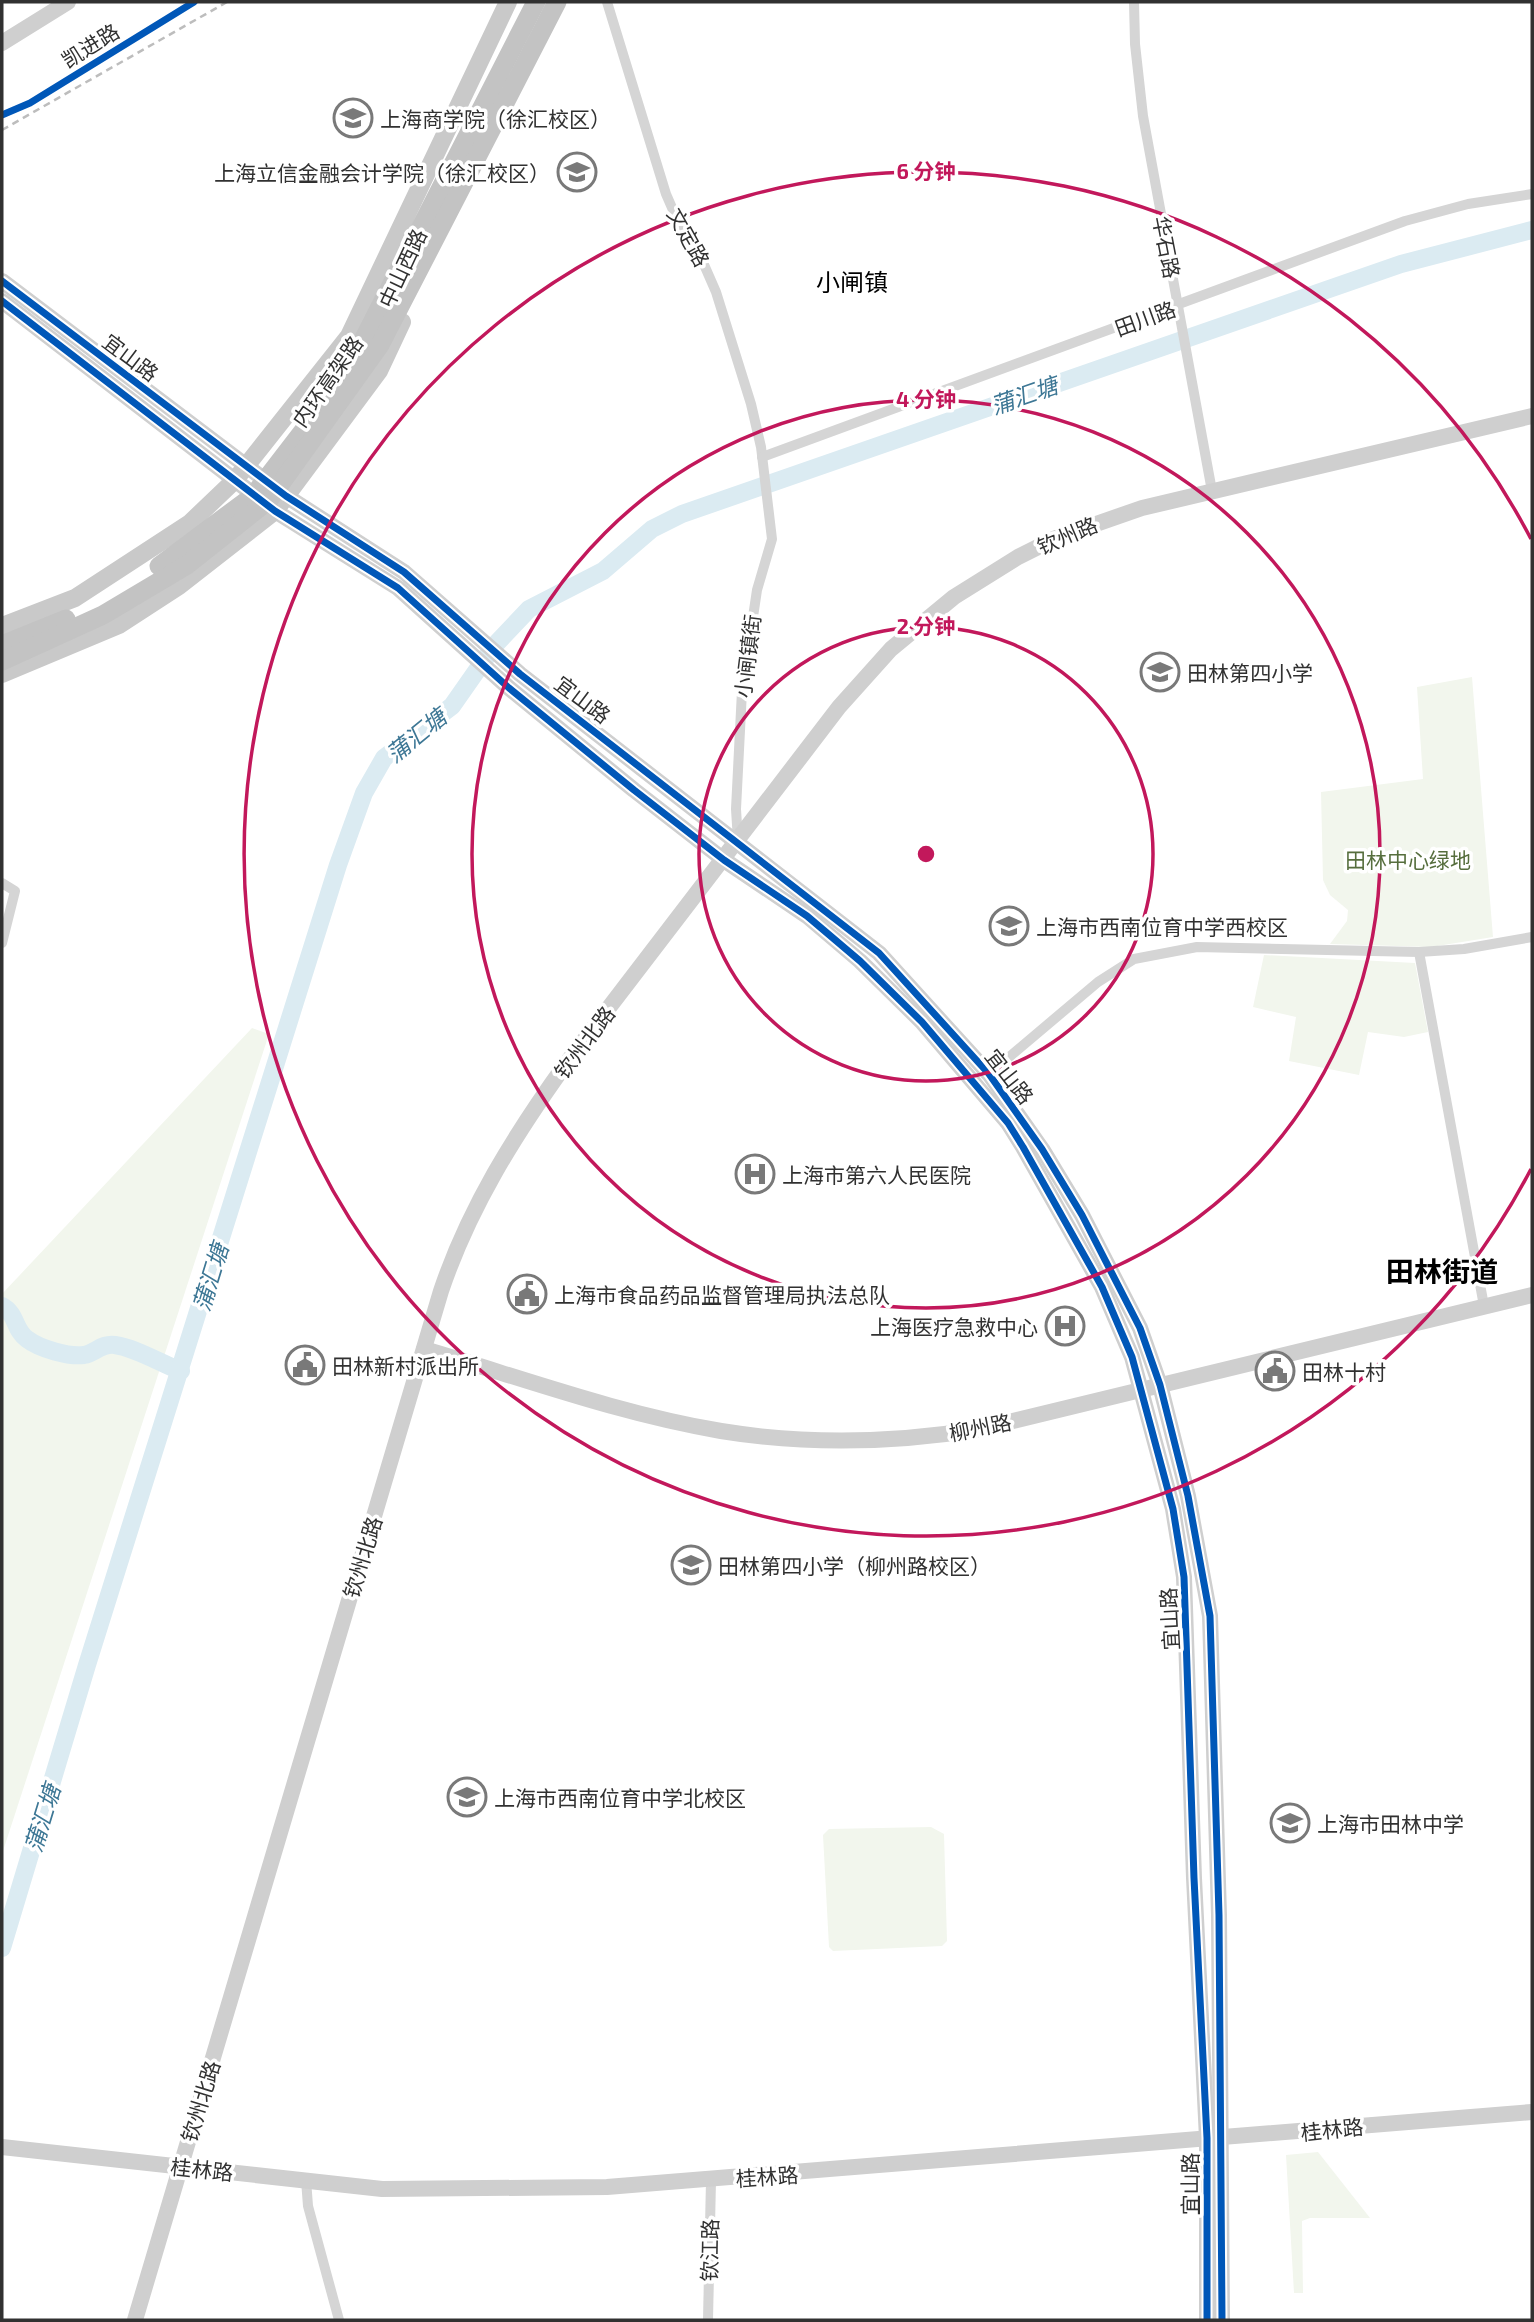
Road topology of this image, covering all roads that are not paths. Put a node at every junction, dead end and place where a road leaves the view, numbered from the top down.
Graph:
1 (53, 2) edge
2 (68, 2) edge
3 (194, 2) edge
4 (508, 2) edge
5 (536, 2) edge
6 (554, 2) edge
7 (607, 2) edge
8 (1134, 2) edge
9 (2, 32) edge
10 (2, 43) edge
11 (2, 115) edge
12 (1532, 194) edge
13 (2, 281) edge
14 (2, 300) edge
15 (1179, 306) junction
16 (1532, 416) edge
17 (762, 457) junction
18 (247, 464) junction
19 (765, 474) joint
20 (235, 480) junction
21 (1212, 491) junction
22 (286, 496) junction
23 (275, 511) junction
24 (2, 626) edge
25 (2, 645) edge
26 (2, 661) edge
27 (2, 674) edge
28 (738, 841) junction
29 (724, 860) junction
30 (2, 883) edge
31 (1532, 937) edge
32 (2, 943) edge
33 (1419, 952) junction
34 (989, 1074) junction
35 (1532, 1295) edge
36 (1483, 1306) junction
37 (424, 1349) junction
38 (1160, 1385) junction
39 (1143, 1391) junction
40 (1532, 2112) edge
41 (1215, 2137) junction
42 (2, 2147) edge
43 (180, 2167) junction
44 (306, 2180) junction
45 (710, 2180) junction
46 (135, 2320) edge
47 (339, 2320) edge
48 (708, 2320) edge
49 (1207, 2320) edge
50 (1222, 2320) edge

1 - 9 main road
2 - 10 main road
3 - 11 street, 凯进路
4 - 18 main road, 中山西路
5 - 25 highway, 内环高架路, bridge
6 - 22 main road, 中山西路
6 - 26 highway, 内环高架路, bridge
7 - 17 street, 文定路
8 - 15 street, 华石路
12 - 15 street, 田川路
13 - 18 main road, 宜山路
14 - 20 main road, 宜山路
15 - 17 street, 田川路
15 - 21 street, 华石路
16 - 21 main road, 钦州路
17 - 19 street, 文定路
18 - 20 main road, 中山西路
18 - 22 main road, 宜山路
19 - 28 street, 小闸镇街
20 - 23 main road, 宜山路
20 - 24 main road, 中山西路
21 - 28 main road, 钦州路
22 - 23 main road, 中山西路
22 - 28 main road, 宜山路
23 - 27 main road, 中山西路
23 - 29 main road, 宜山路
28 - 29 main road, 钦州路
28 - 34 main road, 宜山路
29 - 37 main road, 钦州北路
29 - 39 main road, 宜山路
30 - 32 street
31 - 33 street
33 - 34 street
33 - 36 street
34 - 38 main road, 宜山路
35 - 36 main road, 柳州路
36 - 38 main road, 柳州路
37 - 39 main road, 柳州路
37 - 43 main road, 钦州北路
38 - 39 main road, 柳州路
38 - 41 main road, 宜山路
39 - 41 main road, 宜山路
40 - 41 main road, 桂林路
41 - 45 main road, 桂林路
41 - 49 main road, 宜山路
41 - 50 main road, 宜山路
42 - 43 main road, 桂林路
43 - 44 main road, 桂林路
43 - 46 main road, 钦州北路
44 - 45 main road, 桂林路
44 - 47 street
45 - 48 street, 钦江路

